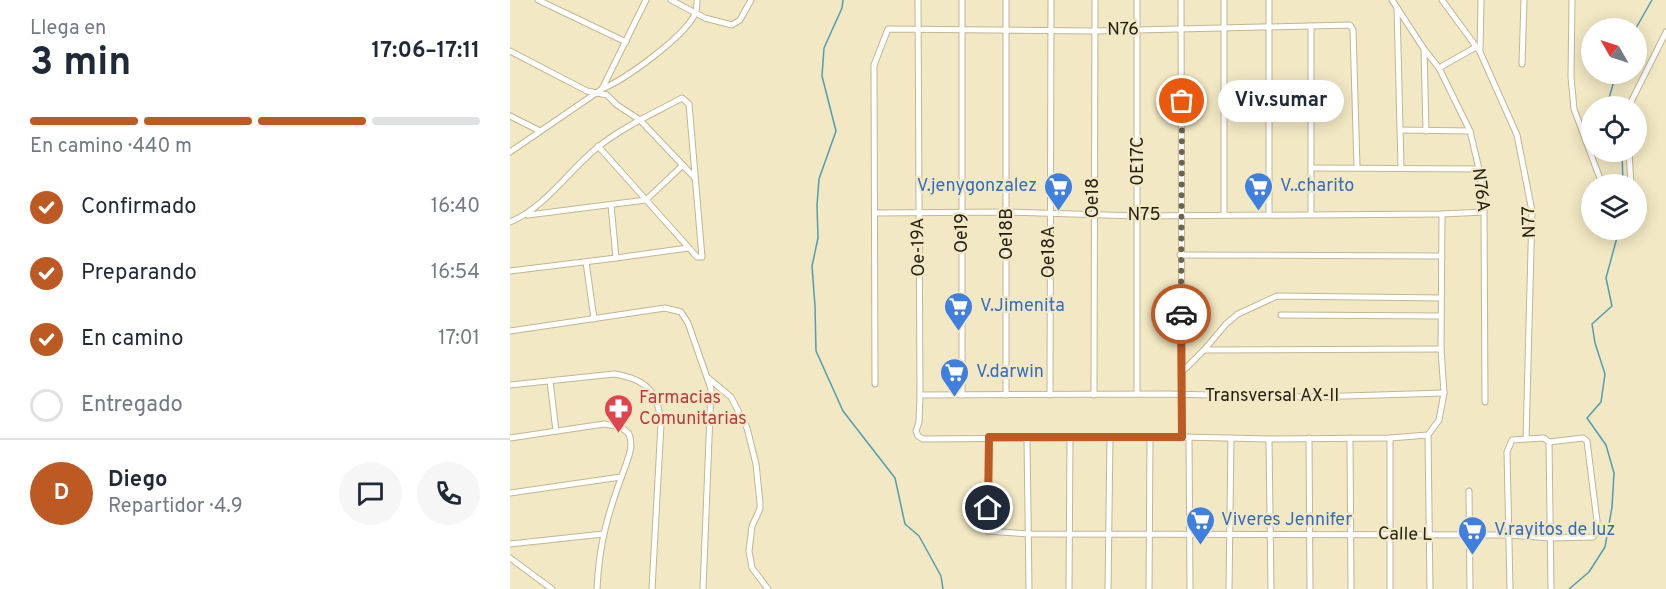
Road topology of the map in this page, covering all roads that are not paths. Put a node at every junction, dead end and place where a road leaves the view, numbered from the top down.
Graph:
1 (538, 0) edge
2 (646, 0) edge
3 (671, 0) edge
4 (698, 0) edge
5 (751, 0) edge
6 (918, 0) edge
7 (962, 0) edge
8 (1006, 0) edge
9 (1051, 0) edge
10 (1095, 0) edge
11 (1137, 0) edge
12 (1181, 0) edge
13 (1224, 0) edge
14 (1269, 0) edge
15 (1392, 0) edge
16 (1442, 0) edge
17 (1481, 0) edge
18 (1524, 0) edge
19 (1572, 0) edge
20 (1397, 6) junction
21 (696, 12) junction
22 (1311, 26) junction
23 (918, 28) junction
24 (963, 28) junction
25 (1225, 28) junction
26 (1270, 28) junction
27 (1007, 29) junction
28 (1182, 29) junction
29 (1052, 30) junction
30 (1137, 30) junction
31 (1095, 31) junction
32 (1666, 32) edge
33 (626, 42) junction
34 (1476, 47) junction
35 (1424, 49) junction
36 (510, 51) edge
37 (1480, 52) junction
38 (1522, 64) dead end
39 (1439, 68) junction
40 (600, 91) junction
41 (1634, 96) edge
42 (510, 116) edge
43 (637, 118) junction
44 (1401, 130) junction
45 (540, 131) junction
46 (1426, 131) junction
47 (1470, 131) junction
48 (598, 146) junction
49 (510, 152) edge
50 (683, 165) junction
51 (1357, 167) junction
52 (1311, 168) junction
53 (1401, 168) junction
54 (1479, 169) junction
55 (1598, 174) edge
56 (695, 178) junction
57 (646, 200) junction
58 (611, 205) junction
59 (918, 212) junction
60 (1007, 212) junction
61 (1484, 212) junction
62 (876, 213) junction
63 (962, 213) junction
64 (1311, 213) junction
65 (1224, 214) junction
66 (1269, 214) junction
67 (1442, 214) junction
68 (526, 215) junction
69 (1049, 215) junction
70 (1093, 215) junction
71 (1181, 215) junction
72 (1138, 216) junction
73 (510, 222) edge
74 (688, 248) junction
75 (1180, 255) junction
76 (1442, 256) junction
77 (615, 258) junction
78 (586, 262) junction
79 (510, 272) edge
80 (1442, 298) junction
81 (1281, 315) dead end
82 (1441, 316) junction
83 (594, 319) junction
84 (510, 331) edge
85 (1441, 349) junction
86 (1204, 350) junction
87 (1183, 371) junction
88 (707, 377) junction
89 (550, 381) junction
90 (875, 384) dead end
91 (510, 385) edge
92 (1444, 393) junction
93 (920, 394) junction
94 (1137, 394) junction
95 (963, 395) junction
96 (1006, 395) junction
97 (1050, 395) junction
98 (1094, 395) junction
99 (1181, 396) junction
100 (1485, 402) dead end
101 (556, 431) junction
102 (1428, 435) junction
103 (989, 437) junction
104 (1110, 437) junction
105 (1150, 437) junction
106 (1182, 437) junction
107 (1189, 437) junction
108 (510, 438) edge
109 (1027, 438) junction
110 (1070, 438) junction
111 (1231, 438) junction
112 (1309, 438) junction
113 (1350, 438) junction
114 (1390, 438) junction
115 (1269, 439) junction
116 (1526, 439) junction
117 (1549, 442) junction
118 (621, 477) junction
119 (1469, 491) dead end
120 (510, 493) edge
121 (971, 517) dead end
122 (988, 531) junction
123 (603, 534) junction
124 (1028, 534) junction
125 (1070, 534) junction
126 (1150, 534) junction
127 (1352, 534) junction
128 (1108, 535) junction
129 (1510, 535) junction
130 (1190, 536) junction
131 (1229, 536) junction
132 (1270, 536) junction
133 (1310, 536) junction
134 (1389, 536) junction
135 (1429, 536) junction
136 (1470, 536) junction
137 (1550, 538) junction
138 (510, 544) edge
139 (510, 558) edge
140 (1551, 588) edge
141 (552, 589) edge
142 (597, 589) edge
143 (652, 589) edge
144 (703, 589) edge
145 (768, 589) edge
146 (1029, 589) edge
147 (1069, 589) edge
148 (1108, 589) edge
149 (1149, 589) edge
150 (1190, 589) edge
151 (1229, 589) edge
152 (1271, 589) edge
153 (1310, 589) edge
154 (1351, 589) edge
155 (1390, 589) edge
156 (1430, 589) edge
157 (1470, 589) edge
158 (1510, 589) edge

1 - 33 street
2 - 33 street
3 - 21 street
4 - 21 street
5 - 21 street
6 - 23 street, Oe-19A
7 - 24 street, Oe19
8 - 27 street, Oe18B
9 - 29 street, Oe18A
10 - 31 street, Oe18
11 - 30 street, 0E17C
12 - 28 street
13 - 25 street
14 - 26 street
15 - 20 street, N76A
16 - 34 street, N77
17 - 37 street
18 - 38 street
19 - 55 street
20 - 35 street, N76A
20 - 44 street
21 - 40 street
22 - 26 street, N76
22 - 51 street, N76
22 - 52 street
23 - 24 street, N76
23 - 59 street, Oe-19A
23 - 62 street, N76
24 - 27 street, N76
24 - 63 street, Oe19
25 - 26 street, N76
25 - 28 street, N76
25 - 65 street
26 - 66 street
27 - 29 street, N76
27 - 60 street, Oe18B
28 - 30 street, N76
28 - 71 street
29 - 31 street, N76
29 - 69 street, Oe18A
30 - 31 street, N76
30 - 72 street, 0E17C
31 - 70 street, Oe18
32 - 41 street
33 - 40 street
34 - 37 street, N77
34 - 39 street
35 - 39 street, N76A
35 - 46 street
36 - 40 street
37 - 116 street, N77
39 - 47 street, N76A
40 - 43 street
40 - 45 street
42 - 45 street
43 - 48 street
43 - 50 street
43 - 56 street
44 - 46 street
44 - 53 street
45 - 49 street
46 - 47 street
47 - 54 street, N76A
48 - 57 street
48 - 68 street
50 - 56 street
50 - 57 street
51 - 52 street
51 - 53 street
52 - 64 street
53 - 54 street
54 - 61 street, N76A
56 - 74 street
57 - 58 street
57 - 74 street
58 - 68 street
58 - 77 street
59 - 62 street, N75
59 - 63 street, N75
59 - 93 street, Oe-19A
60 - 63 street, N75
60 - 69 street, N75
60 - 96 street, Oe18B
61 - 67 street, N75
61 - 100 street, N76A
62 - 90 street
63 - 95 street, Oe19
64 - 66 street, N75
64 - 67 street, N75
65 - 66 street, N75
65 - 71 street, N75
67 - 76 street
68 - 73 street
69 - 70 street, N75
69 - 97 street, Oe18A
70 - 72 street, N75
70 - 98 street, Oe18
71 - 72 street, N75
71 - 75 street
72 - 94 street, 0E17C
74 - 77 street
75 - 76 street
75 - 87 street
76 - 80 street
77 - 78 street
78 - 79 street
78 - 83 street
80 - 82 street
80 - 86 street
81 - 82 street
82 - 85 street
83 - 84 street
83 - 88 street
85 - 86 street
85 - 92 street
86 - 87 street
87 - 99 street
88 - 144 street
88 - 145 street
89 - 91 street
89 - 101 street
89 - 143 street
92 - 99 street, Transversal AX-II
92 - 102 street
93 - 95 street, Transversal AX-II
93 - 103 street, Oe-19A
94 - 98 street, Transversal AX-II
94 - 99 street, Transversal AX-II
95 - 96 street, Transversal AX-II
96 - 97 street, Transversal AX-II
97 - 98 street, Transversal AX-II
99 - 106 street
101 - 108 street
101 - 118 street
102 - 114 street
102 - 135 street
103 - 109 street
103 - 122 street
104 - 105 street
104 - 110 street
104 - 128 street
105 - 106 street
105 - 126 street
106 - 107 street
107 - 111 street
107 - 130 street
109 - 110 street
109 - 124 street
110 - 125 street
111 - 115 street
111 - 131 street
112 - 113 street
112 - 115 street
112 - 133 street
113 - 114 street
113 - 127 street
114 - 134 street
115 - 132 street
116 - 117 street
116 - 129 street
117 - 137 street
117 - 137 street, Calle L
118 - 120 street
118 - 123 street
119 - 136 street
121 - 122 street
122 - 124 street, Calle L
123 - 138 street
123 - 142 street
124 - 125 street, Calle L
124 - 146 street
125 - 128 street, Calle L
125 - 147 street
126 - 128 street, Calle L
126 - 130 street, Calle L
126 - 149 street
127 - 133 street, Calle L
127 - 134 street, Calle L
127 - 154 street
128 - 148 street
129 - 136 street, Calle L
129 - 137 street, Calle L
129 - 158 street
130 - 131 street, Calle L
130 - 150 street
131 - 132 street, Calle L
131 - 151 street
132 - 133 street, Calle L
132 - 152 street
133 - 153 street
134 - 135 street, Calle L
134 - 155 street
135 - 136 street, Calle L
135 - 156 street
136 - 157 street
137 - 140 street
139 - 141 street

